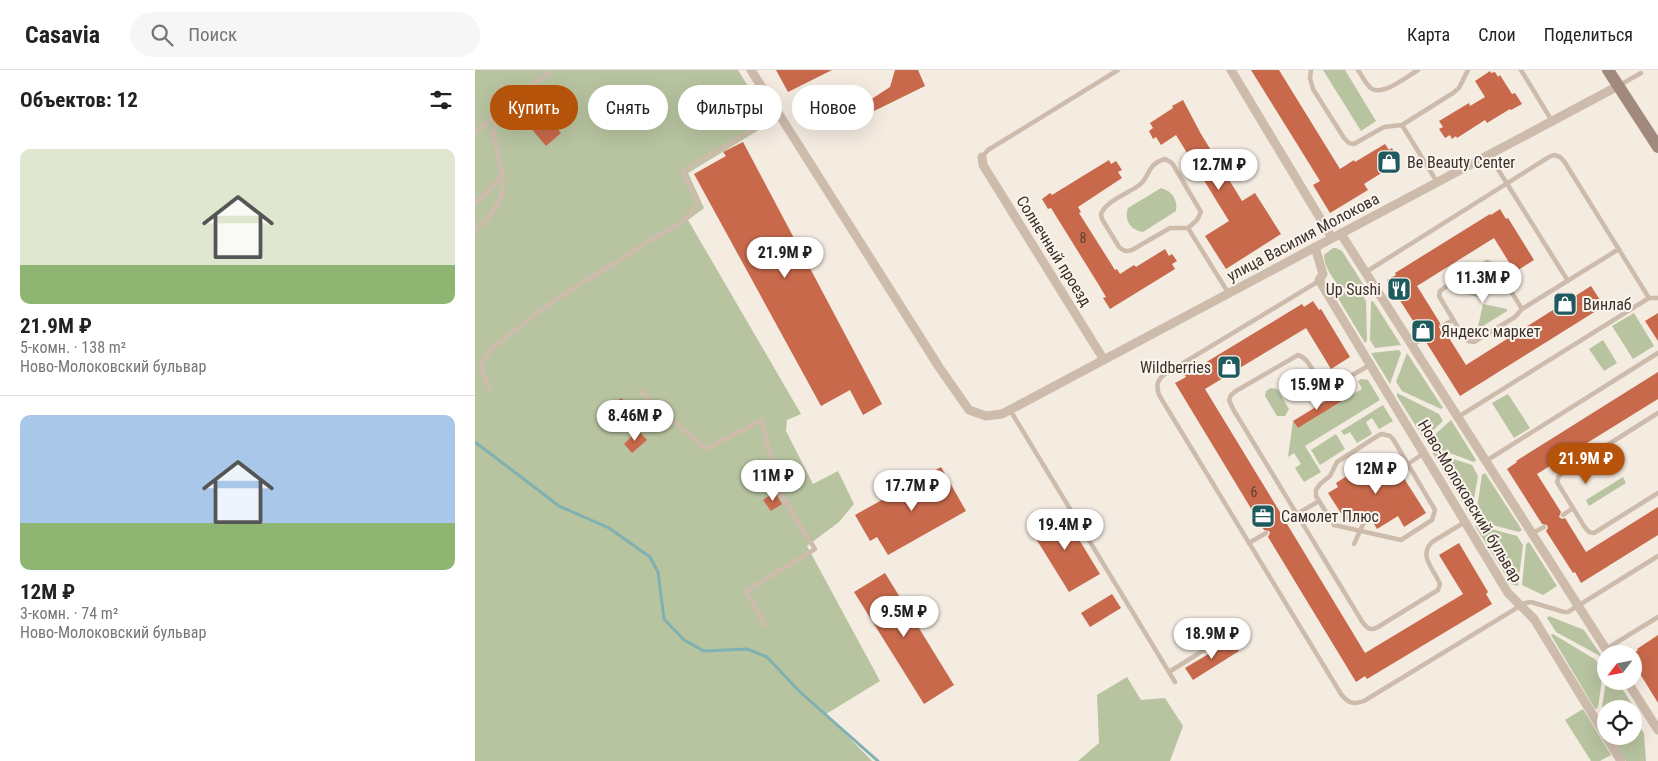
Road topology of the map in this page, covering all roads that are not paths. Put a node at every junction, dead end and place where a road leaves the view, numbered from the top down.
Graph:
1 (552, 70) edge
2 (751, 70) edge
3 (1118, 70) edge
4 (1231, 70) edge
5 (1311, 70) edge
6 (1358, 70) edge
7 (1418, 70) edge
8 (1468, 70) edge
9 (1521, 70) edge
10 (1608, 70) edge
11 (1641, 72) dead end
12 (533, 85) edge
13 (760, 85) edge
14 (1618, 86) junction
15 (490, 120) edge
16 (782, 120) edge
17 (1552, 121) junction
18 (1402, 125) junction
19 (494, 130) edge
20 (753, 130) edge
21 (475, 133) edge
22 (1654, 137) edge
23 (1658, 147) edge
24 (1489, 155) junction
25 (982, 157) joint
26 (502, 172) junction
27 (1437, 182) junction
28 (1507, 184) junction
29 (475, 202) edge
30 (1188, 228) junction
31 (475, 231) edge
32 (1341, 234) junction
33 (1332, 238) junction
34 (1315, 248) junction
35 (1619, 249) junction
36 (1366, 272) junction
37 (1319, 280) junction
38 (1568, 281) junction
39 (1229, 294) junction
40 (1649, 298) junction
41 (1658, 298) edge
42 (1522, 309) junction
43 (1453, 320) junction
44 (1442, 326) dead end
45 (1424, 338) dead end
46 (1412, 345) junction
47 (1658, 353) edge
48 (1104, 360) junction
49 (1370, 365) junction
50 (490, 389) dead end
51 (640, 391) dead end
52 (1010, 410) junction
53 (1658, 413) edge
54 (1458, 417) junction
55 (1424, 454) junction
56 (1486, 460) junction
57 (1408, 464) junction
58 (1658, 493) edge
59 (1319, 501) junction
60 (1573, 508) junction
61 (1297, 514) junction
62 (1563, 515) dead end
63 (1365, 520) dead end
64 (1285, 521) dead end
65 (1465, 522) junction
66 (1543, 527) dead end
67 (1360, 531) junction
68 (1266, 533) dead end
69 (1533, 533) junction
70 (1249, 543) junction
71 (1355, 544) dead end
72 (1658, 556) edge
73 (1521, 606) junction
74 (1579, 606) junction
75 (1658, 617) edge
76 (765, 625) dead end
77 (1225, 637) dead end
78 (1604, 645) edge
79 (1617, 645) edge
80 (1169, 672) junction
81 (1175, 682) dead end
82 (1633, 690) edge
83 (1655, 720) edge
84 (1658, 730) edge
85 (1621, 761) edge

1 - 12 lane
2 - 13 street
3 - 25 lane
4 - 33 street
5 - 18 lane
6 - 7 lane
8 - 18 lane
9 - 17 lane
10 - 14 main road
11 - 14 lane
14 - 17 street, улица Василия Молокова
14 - 22 main road
15 - 21 lane
16 - 52 street, улица Василия Молокова
17 - 24 street, улица Василия Молокова
18 - 27 lane
19 - 26 lane
20 - 50 lane
22 - 23 main road
24 - 27 street, улица Василия Молокова
24 - 28 lane
25 - 48 street, Солнечный проезд
26 - 29 lane
26 - 31 lane
27 - 32 street, улица Василия Молокова
28 - 35 lane
28 - 36 lane
28 - 38 lane
30 - 30 lane
30 - 39 lane
32 - 33 street, улица Василия Молокова
32 - 36 street, Ново-Молоковский бульвар
33 - 34 street, улица Василия Молокова
34 - 37 street, Ново-Молоковский бульвар
34 - 39 street, улица Василия Молокова
35 - 38 lane
35 - 40 lane
36 - 46 street, Ново-Молоковский бульвар
37 - 49 street, Ново-Молоковский бульвар
37 - 70 lane
38 - 42 lane
39 - 48 street, улица Василия Молокова
40 - 41 lane
40 - 54 lane
42 - 43 lane
42 - 43 lane
43 - 44 lane
45 - 46 lane
46 - 54 street, Ново-Молоковский бульвар
47 - 56 lane
48 - 52 street, улица Василия Молокова
49 - 55 street, Ново-Молоковский бульвар
49 - 61 lane
51 - 76 lane
52 - 80 lane
53 - 60 lane
54 - 56 street, Ново-Молоковский бульвар
55 - 57 lane
55 - 65 street, Ново-Молоковский бульвар
56 - 69 street, Ново-Молоковский бульвар
57 - 59 lane
57 - 67 lane
58 - 60 lane
59 - 61 lane
59 - 67 lane
60 - 62 lane
61 - 64 lane
61 - 65 lane
63 - 67 lane
65 - 73 street, Ново-Молоковский бульвар
66 - 69 lane
67 - 71 lane
68 - 70 lane
69 - 74 street, Ново-Молоковский бульвар
70 - 73 lane
72 - 74 lane
73 - 74 lane
73 - 85 street, Ново-Молоковский бульвар
74 - 78 street, Ново-Молоковский бульвар
75 - 79 lane
77 - 80 lane
80 - 81 lane
82 - 83 street
83 - 84 street

